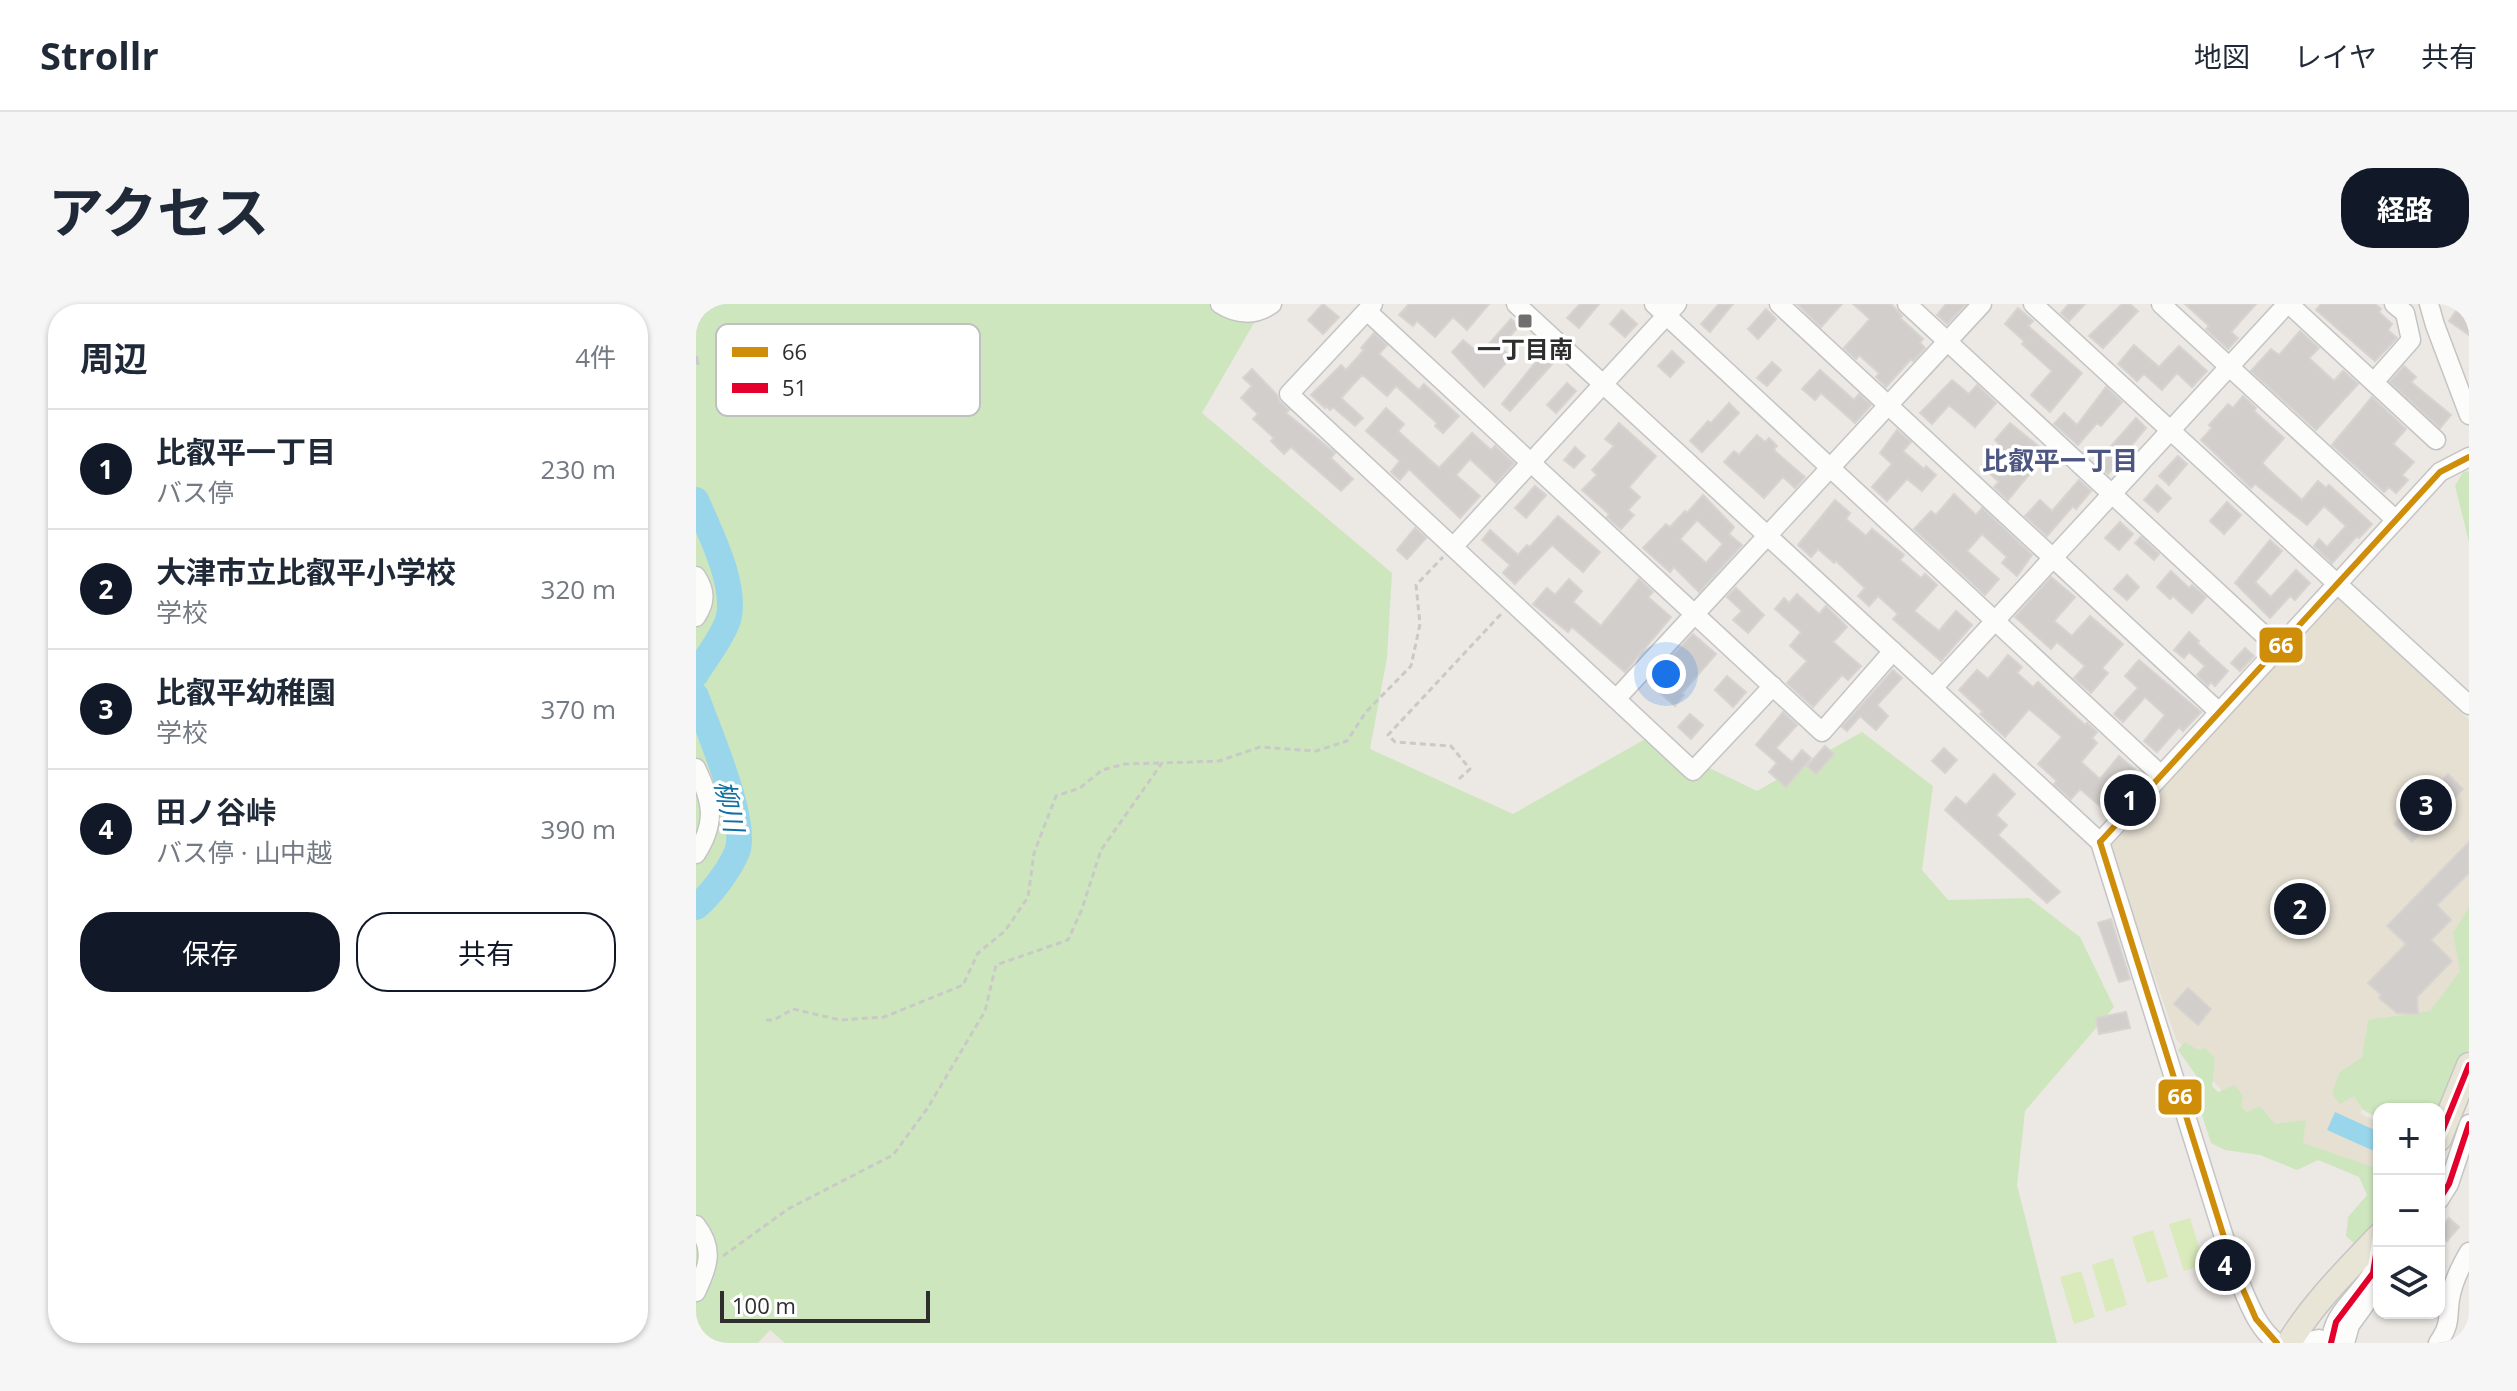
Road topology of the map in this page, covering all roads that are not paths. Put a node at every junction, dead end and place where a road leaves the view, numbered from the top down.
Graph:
1 (1220, 304) edge
2 (1272, 304) edge
3 (1516, 304) edge
4 (1779, 304) edge
5 (1907, 304) edge
6 (1982, 304) edge
7 (2033, 304) edge
8 (2161, 304) edge
9 (2288, 304) edge
10 (2394, 304) edge
11 (2429, 304) edge
12 (1370, 307) edge
13 (1666, 308) edge
14 (1947, 341) junction
15 (2229, 367) junction
16 (2461, 372) edge
17 (2374, 382) junction
18 (1603, 384) junction
19 (1888, 405) junction
20 (2469, 415) edge
21 (2171, 431) junction
22 (2436, 440) dead end
23 (2469, 457) edge
24 (1531, 462) junction
25 (1830, 468) junction
26 (2112, 494) junction
27 (2396, 520) junction
28 (1768, 535) junction
29 (1453, 547) junction
30 (2053, 558) junction
31 (696, 576) edge
32 (2337, 584) junction
33 (1695, 614) junction
34 (696, 617) edge
35 (1995, 621) junction
36 (2278, 648) junction
37 (1893, 651) junction
38 (1773, 686) junction
39 (1933, 688) junction
40 (1616, 699) junction
41 (2469, 705) edge
42 (2219, 712) junction
43 (696, 768) edge
44 (2161, 775) junction
45 (2100, 842) junction
46 (696, 854) edge
47 (2469, 1065) edge
48 (2445, 1124) edge
49 (2469, 1124) edge
50 (2445, 1190) edge
51 (696, 1225) edge
52 (2373, 1241) edge
53 (2378, 1247) edge
54 (2469, 1252) edge
55 (696, 1292) edge
56 (2373, 1293) edge
57 (2277, 1343) edge
58 (2289, 1343) edge
59 (2300, 1343) edge
60 (2330, 1343) edge
61 (2345, 1343) edge
62 (2438, 1343) edge

1 - 2 street
3 - 18 street
4 - 19 street
5 - 14 street
6 - 14 street
7 - 21 street
8 - 15 street
9 - 15 street
9 - 17 street
10 - 17 street
11 - 16 street
12 - 24 street
12 - 29 street
13 - 18 street
13 - 25 street
14 - 19 street
14 - 26 street
15 - 21 street
15 - 27 street
16 - 20 street
17 - 22 street
18 - 24 street
18 - 28 street
19 - 25 street
19 - 30 street
21 - 26 street
21 - 32 street
23 - 27 street
24 - 29 street
24 - 33 street
25 - 28 street
25 - 35 street
26 - 30 street
26 - 36 street
27 - 32 street
28 - 33 street
28 - 37 street
29 - 40 street
30 - 35 street
30 - 42 street
31 - 34 street
32 - 36 street
32 - 41 street
33 - 38 street
33 - 40 street
35 - 39 street
35 - 44 street
36 - 42 street
37 - 38 street
37 - 39 street
38 - 40 street
39 - 45 street
42 - 44 street
43 - 46 street
44 - 45 street
45 - 57 street
47 - 48 main road
49 - 50 street
51 - 55 street
52 - 58 main road
53 - 60 street
54 - 62 street
56 - 61 street
59 - 60 street

